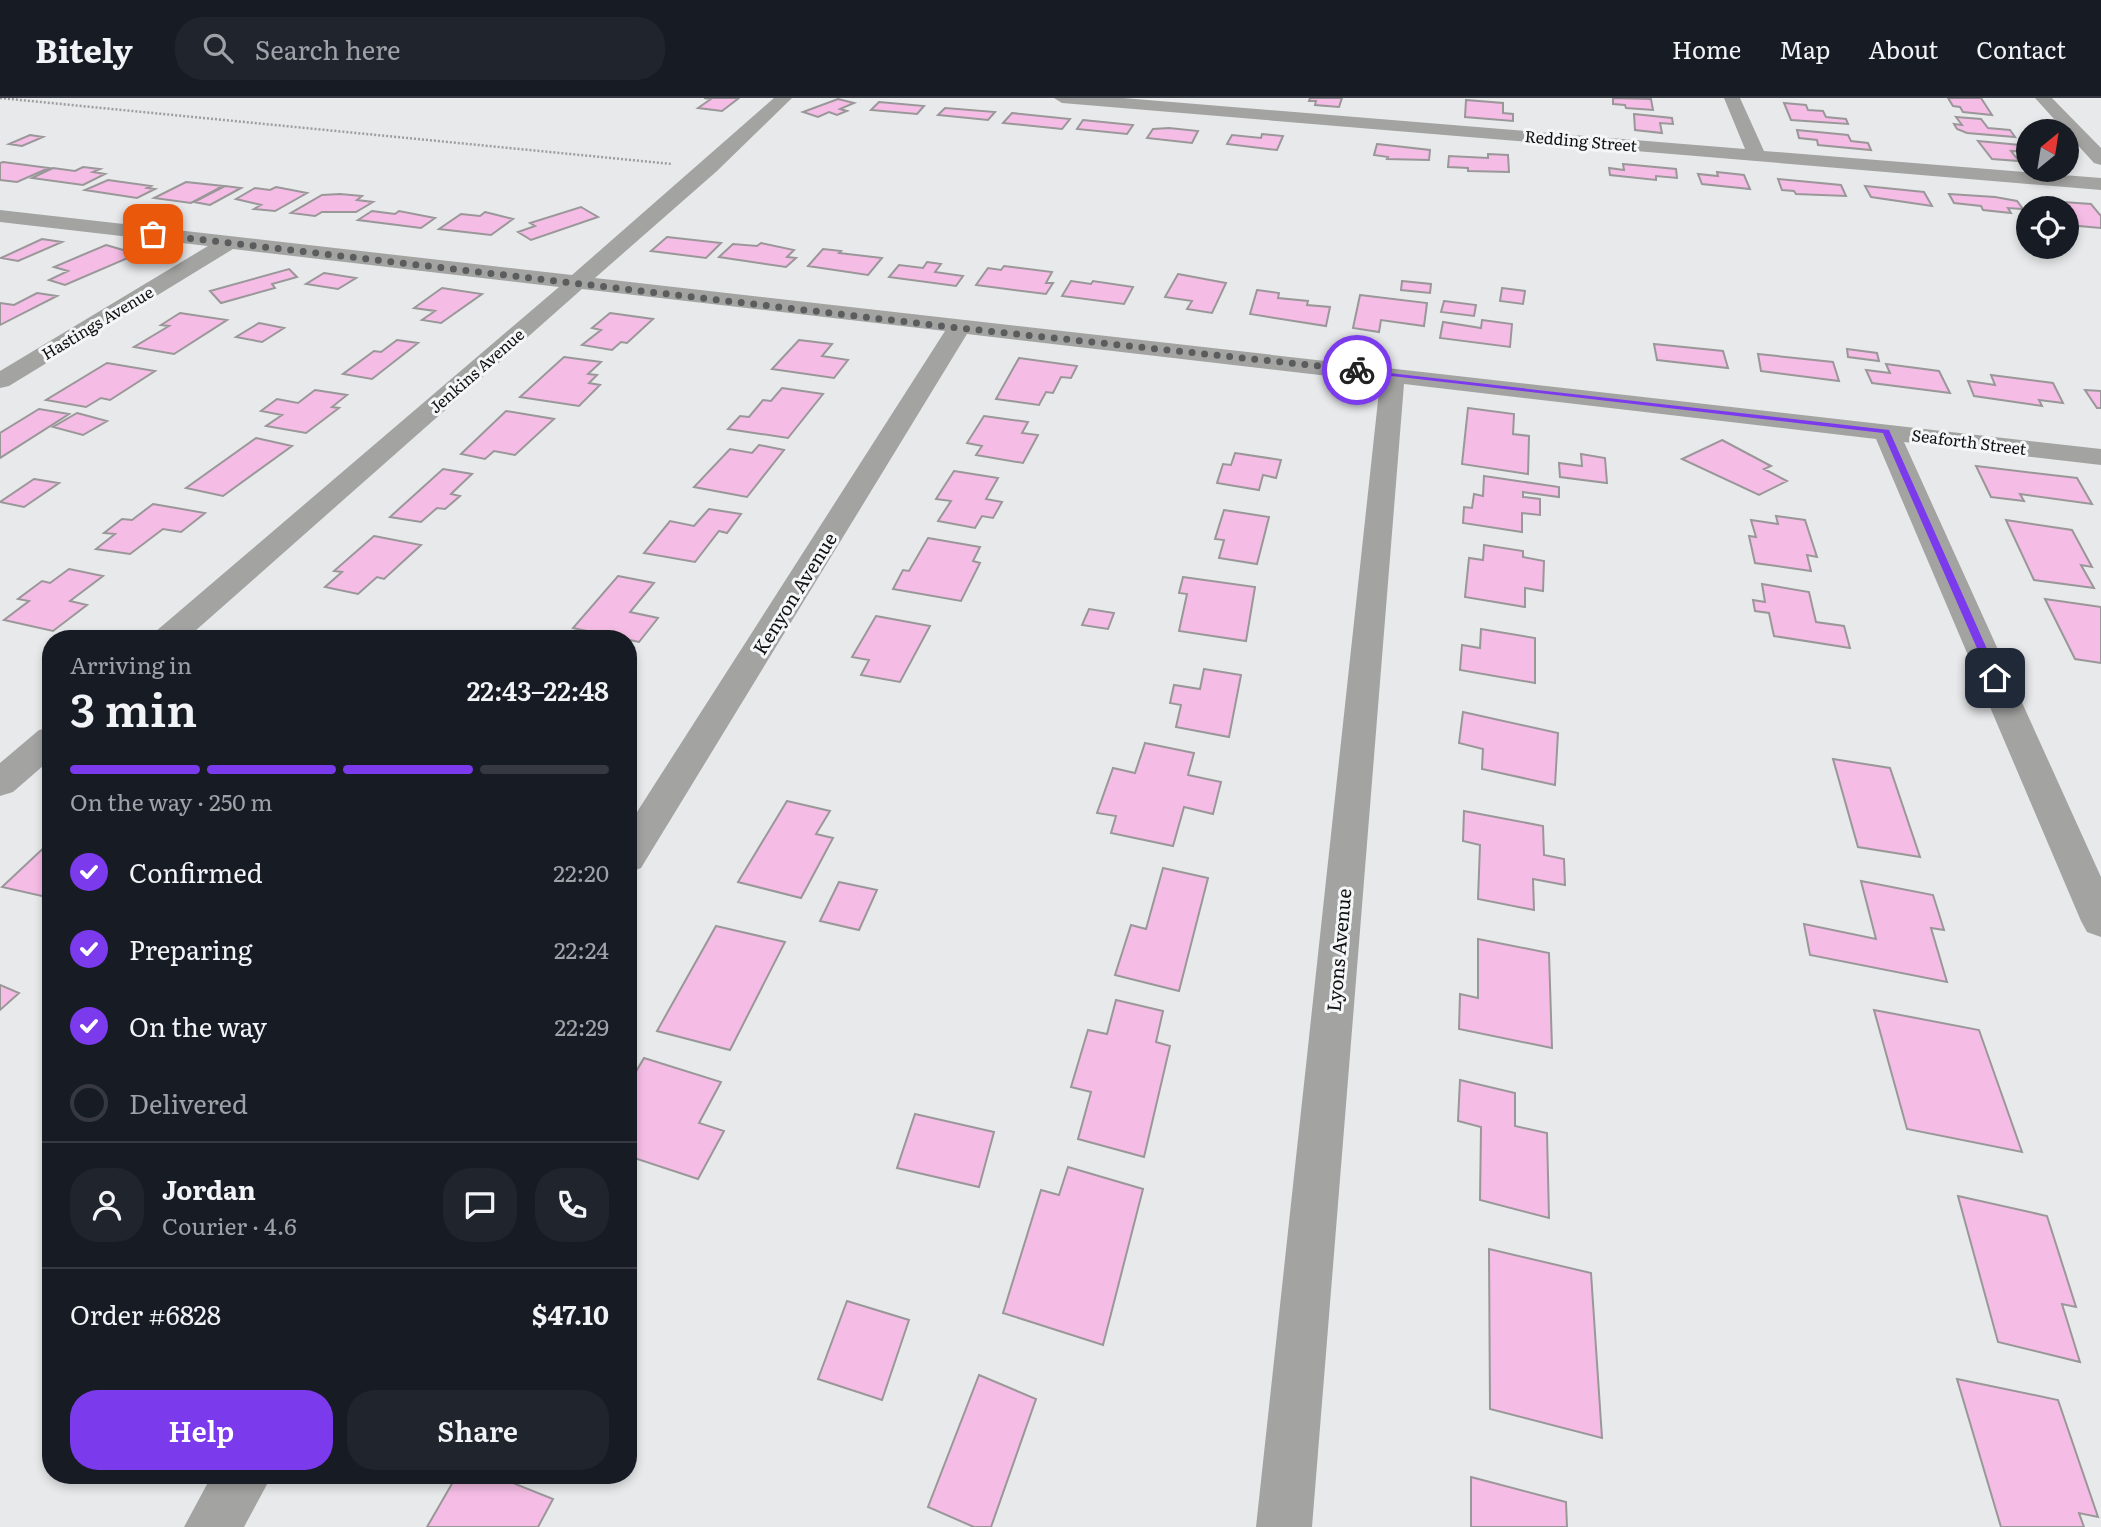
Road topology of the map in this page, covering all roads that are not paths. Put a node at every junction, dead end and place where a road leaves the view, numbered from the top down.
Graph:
1 (783, 98) edge
2 (1062, 98) edge
3 (1732, 98) edge
4 (2043, 98) edge
5 (1099, 99) edge
6 (1757, 155) junction
7 (2101, 159) edge
8 (2101, 184) edge
9 (0, 216) edge
10 (230, 242) junction
11 (576, 283) junction
12 (959, 328) junction
13 (1393, 374) junction
14 (0, 381) edge
15 (1886, 431) junction
16 (2101, 457) edge
17 (176, 630) edge
18 (42, 747) edge
19 (0, 783) edge
20 (637, 844) edge
21 (2101, 921) edge
22 (238, 1484) edge
23 (212, 1527) edge
24 (1284, 1527) edge

1 - 11 street, Jenkins Avenue
2 - 5 street, Redding Street
3 - 6 street
4 - 7 street
5 - 6 street, Redding Street
6 - 8 street, Redding Street
9 - 10 street, Seaforth Street
10 - 11 street, Seaforth Street
10 - 14 street, Hastings Avenue
11 - 12 street, Seaforth Street
11 - 17 street, Jenkins Avenue
12 - 13 street, Seaforth Street
12 - 20 street, Kenyon Avenue
13 - 15 street, Seaforth Street
13 - 24 street, Lyons Avenue
15 - 16 street, Seaforth Street
15 - 21 street
18 - 19 street
22 - 23 street

